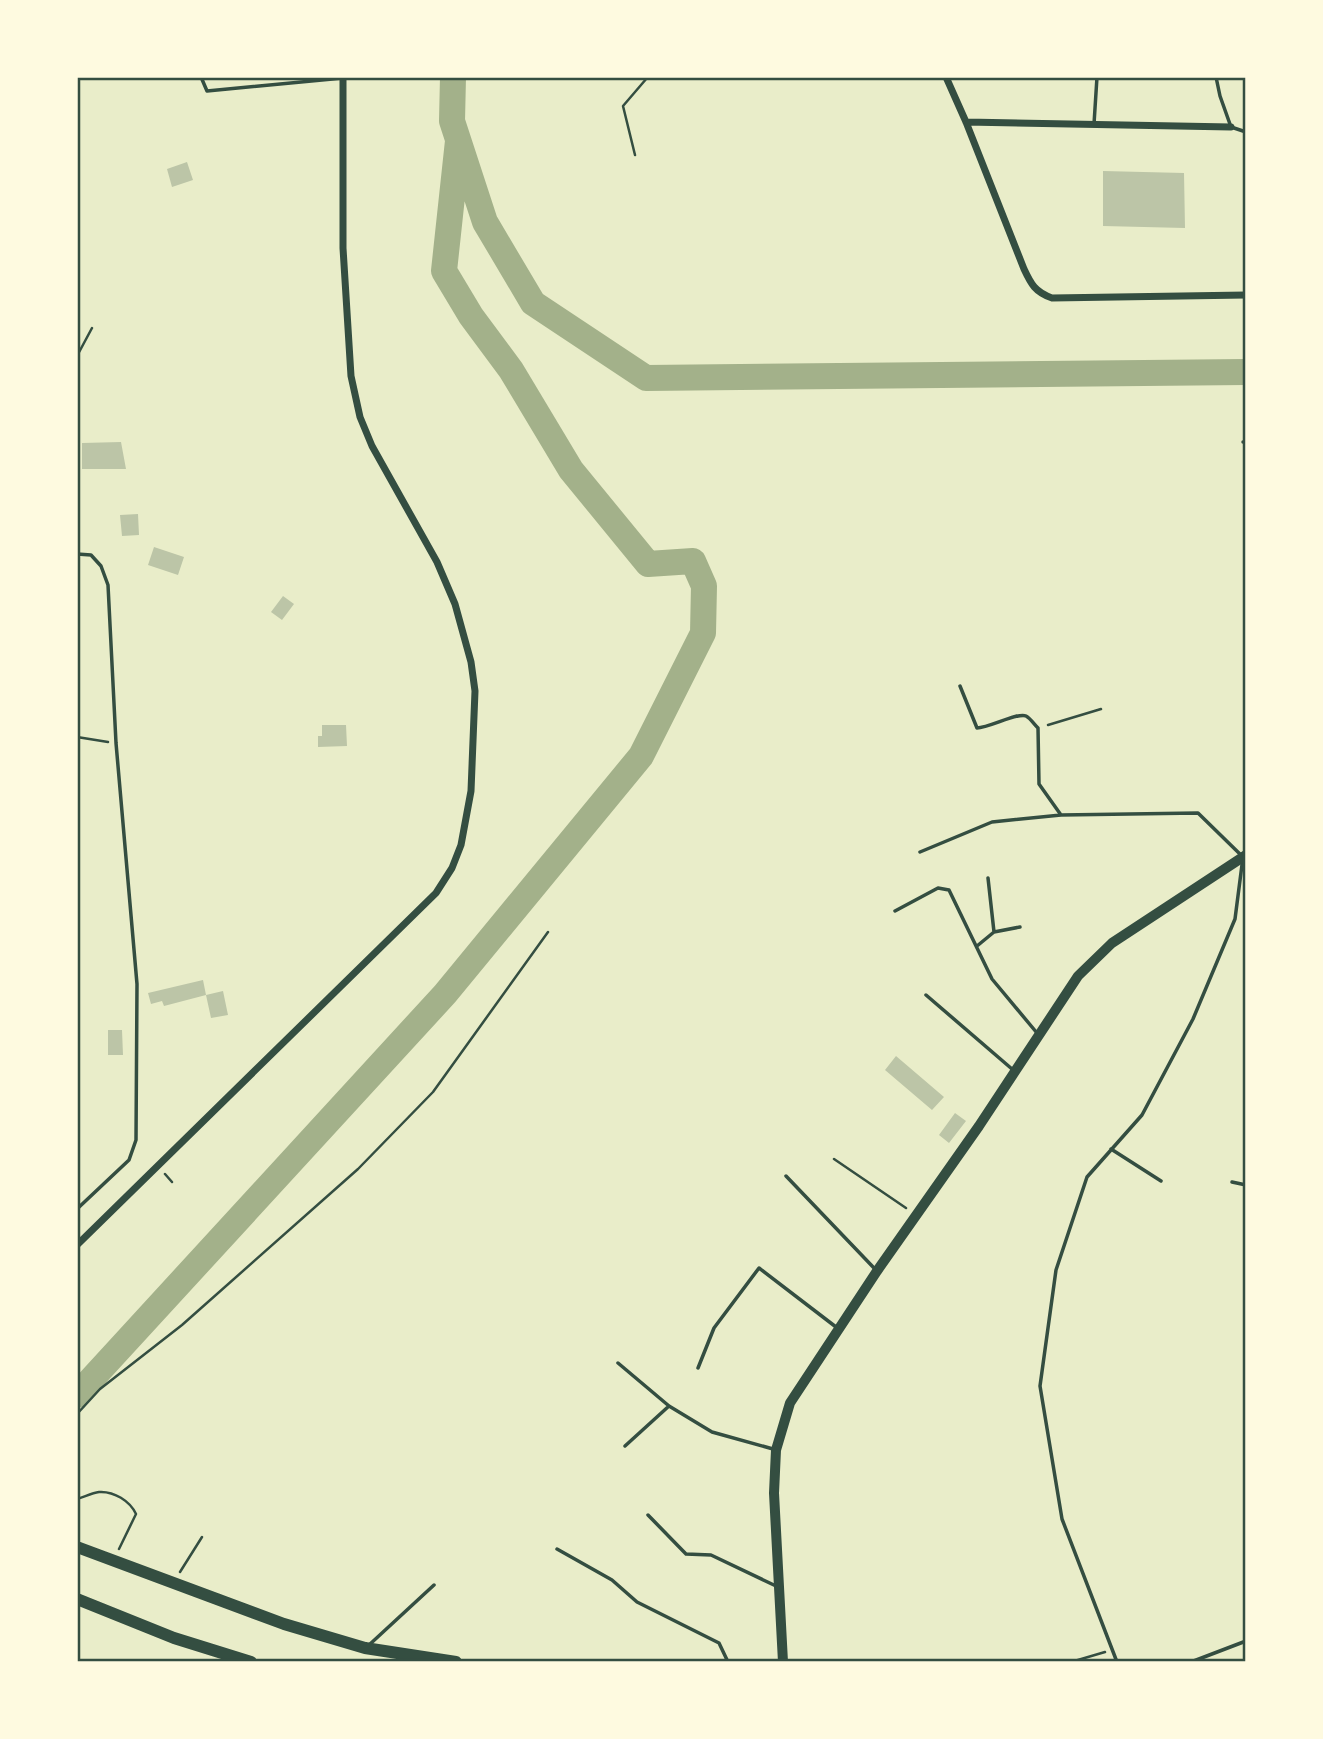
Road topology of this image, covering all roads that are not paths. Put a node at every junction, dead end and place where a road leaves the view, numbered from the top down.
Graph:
1 (201, 77) edge
2 (946, 77) edge
3 (1097, 77) edge
4 (1216, 77) edge
5 (343, 78) edge
6 (966, 122) junction
7 (1094, 124) junction
8 (1231, 127) junction
9 (1246, 132) edge
10 (1246, 295) edge
11 (77, 554) edge
12 (960, 686) dead end
13 (1061, 815) junction
14 (920, 852) dead end
15 (1245, 856) edge
16 (988, 878) dead end
17 (895, 911) dead end
18 (1020, 927) dead end
19 (994, 932) junction
20 (977, 946) junction
21 (926, 995) dead end
22 (1039, 1035) junction
23 (1015, 1071) junction
24 (1111, 1149) junction
25 (786, 1176) dead end
26 (1161, 1181) dead end
27 (1232, 1182) dead end
28 (1246, 1185) edge
29 (77, 1209) edge
30 (77, 1245) edge
31 (877, 1272) junction
32 (839, 1329) junction
33 (618, 1363) dead end
34 (698, 1368) dead end
35 (669, 1406) junction
36 (625, 1446) dead end
37 (776, 1450) junction
38 (648, 1515) dead end
39 (77, 1547) edge
40 (557, 1549) dead end
41 (434, 1586) dead end
42 (780, 1587) junction
43 (77, 1599) edge
44 (1246, 1641) edge
45 (365, 1648) junction
46 (251, 1662) edge
47 (456, 1662) edge
48 (728, 1662) edge
49 (783, 1662) edge
50 (1116, 1662) edge
51 (1191, 1662) edge

1 - 5 lane
2 - 6 street
3 - 7 lane
4 - 8 lane
5 - 30 street
6 - 7 street
6 - 10 street
7 - 8 street
8 - 9 lane
11 - 29 lane
12 - 13 lane
13 - 14 lane
13 - 15 lane
15 - 22 main road
15 - 24 lane
16 - 19 lane
17 - 20 lane
18 - 19 lane
19 - 20 lane
20 - 22 lane
21 - 23 lane
22 - 23 main road
23 - 31 main road
24 - 26 lane
24 - 50 lane
25 - 31 lane
27 - 28 lane
31 - 32 main road
32 - 34 lane
32 - 37 main road
33 - 35 lane
35 - 36 lane
35 - 37 lane
37 - 42 main road
38 - 42 lane
39 - 45 main road
40 - 48 lane
41 - 45 lane
42 - 49 main road
43 - 46 main road
44 - 51 lane
45 - 47 main road

